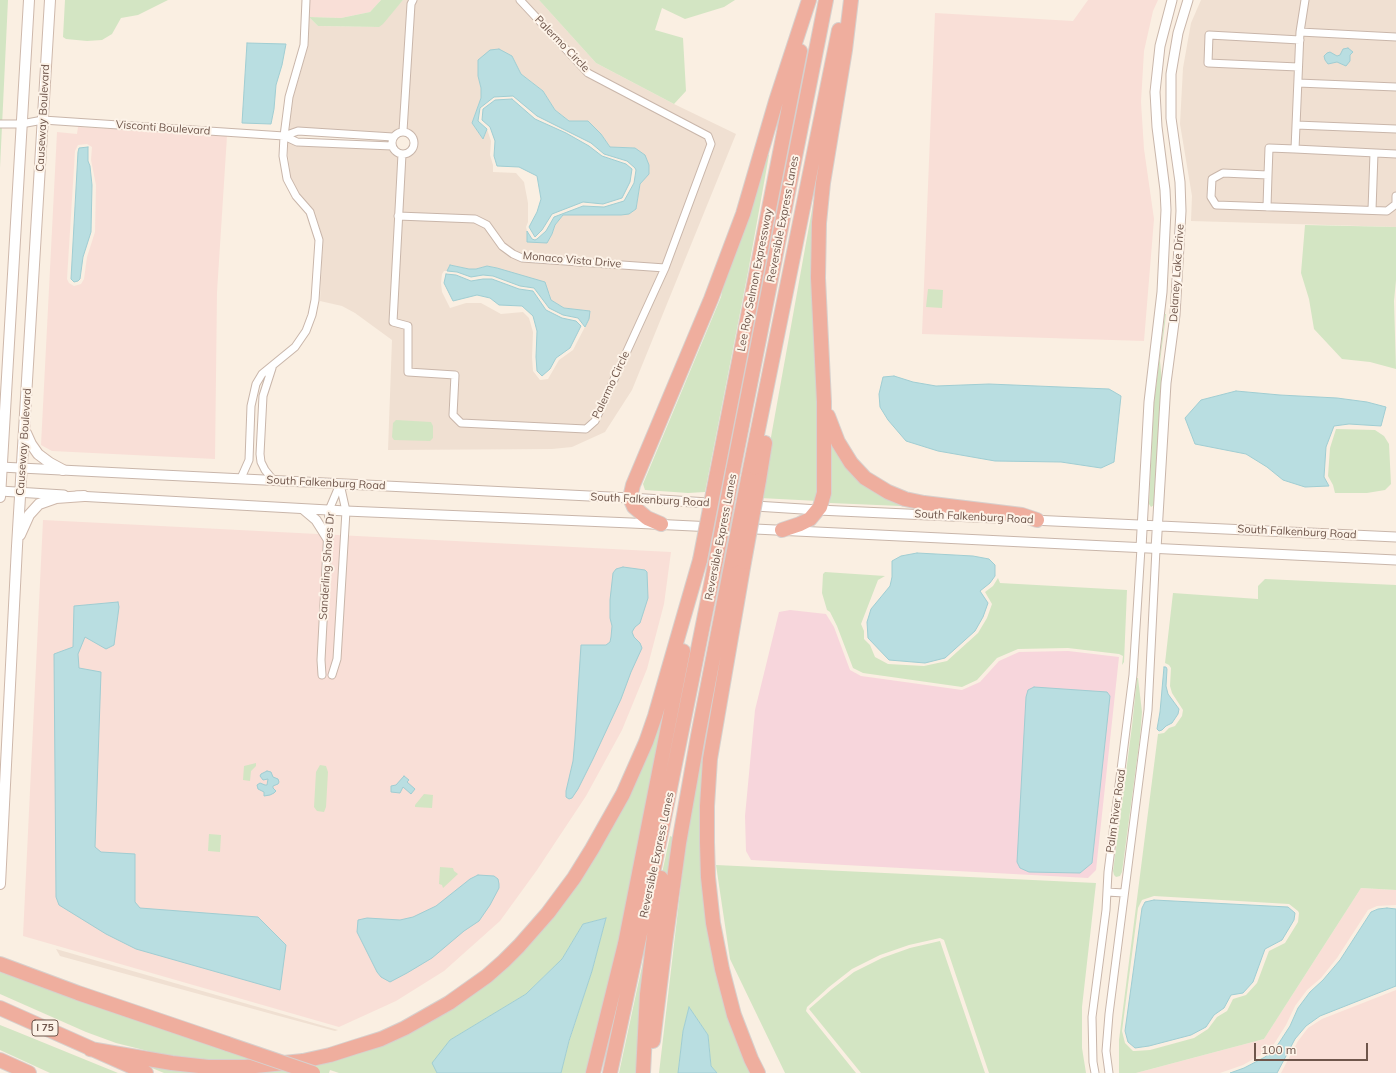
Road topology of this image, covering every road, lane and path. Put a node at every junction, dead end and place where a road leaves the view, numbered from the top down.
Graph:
1 (29, 0) edge
2 (50, 0) edge
3 (306, 0) edge
4 (413, 0) edge
5 (520, 0) edge
6 (810, 0) edge
7 (826, 0) edge
8 (845, 0) edge
9 (850, 0) edge
10 (1172, 0) edge
11 (1188, 0) edge
12 (1305, 0) edge
13 (1300, 32) junction
14 (1396, 37) edge
15 (1300, 40) junction
16 (1298, 67) junction
17 (1298, 83) junction
18 (1396, 87) edge
19 (43, 120) junction
20 (0, 124) edge
21 (21, 124) junction
22 (1296, 125) junction
23 (1396, 129) edge
24 (403, 131) junction
25 (284, 136) junction
26 (393, 137) junction
27 (392, 146) junction
28 (1295, 149) junction
29 (1374, 153) junction
30 (402, 154) junction
31 (1396, 154) edge
32 (1268, 175) junction
33 (1396, 196) edge
34 (1267, 207) junction
35 (1372, 210) junction
36 (398, 216) junction
37 (665, 268) junction
38 (272, 365) junction
39 (824, 402) junction
40 (24, 430) junction
41 (1, 467) edge
42 (22, 468) junction
43 (63, 470) junction
44 (745, 477) junction
45 (241, 478) junction
46 (274, 481) junction
47 (340, 484) junction
48 (0, 491) edge
49 (20, 492) junction
50 (0, 496) edge
51 (84, 496) junction
52 (630, 498) junction
53 (303, 508) junction
54 (329, 510) junction
55 (818, 510) junction
56 (346, 511) junction
57 (1037, 520) junction
58 (661, 524) junction
59 (1142, 525) junction
60 (1157, 525) junction
61 (782, 530) junction
62 (1396, 537) edge
63 (328, 539) junction
64 (17, 546) junction
65 (1141, 548) junction
66 (1156, 549) junction
67 (700, 560) junction
68 (1396, 560) edge
69 (728, 561) junction
70 (322, 675) dead end
71 (332, 675) dead end
72 (0, 884) edge
73 (1107, 892) junction
74 (1124, 893) junction
75 (0, 964) edge
76 (0, 1008) edge
77 (90, 1048) junction
78 (0, 1060) edge
79 (29, 1073) edge
80 (146, 1073) edge
81 (313, 1073) edge
82 (593, 1073) edge
83 (610, 1073) edge
84 (643, 1073) edge
85 (650, 1073) edge
86 (758, 1073) edge
87 (1095, 1073) edge
88 (1109, 1073) edge

1 - 21 main road, Causeway Boulevard
2 - 19 main road, Causeway Boulevard
3 - 25 street
4 - 24 street
5 - 37 street, Palermo Circle
6 - 52 highway
6 - 67 highway, Lee Roy Selmon Expressway, bridge
7 - 44 highway, Reversible Express Lanes
8 - 44 highway
9 - 39 highway
10 - 59 street, Delaney Lake Drive
11 - 60 street, Delaney Lake Drive
12 - 13 street
13 - 14 street
13 - 15 street
15 - 16 street
15 - 16 street
16 - 17 street
17 - 18 street
17 - 22 street
19 - 21 street, Visconti Boulevard
19 - 25 street, Visconti Boulevard
19 - 40 main road, Causeway Boulevard
20 - 21 street, Visconti Boulevard
21 - 41 main road, Causeway Boulevard
22 - 23 street
22 - 28 street
24 - 26 street
24 - 30 street
25 - 26 street, Visconti Boulevard
25 - 27 street, Visconti Boulevard
25 - 38 street
26 - 27 street
27 - 30 street
28 - 29 street
28 - 32 street
29 - 31 street
29 - 35 street
30 - 36 street, Palermo Circle
32 - 34 street
32 - 34 street
33 - 35 street
34 - 35 street
36 - 37 street, Monaco Vista Drive
36 - 37 street, Palermo Circle
38 - 45 street
38 - 46 street
39 - 55 highway
39 - 57 highway
40 - 42 main road, Causeway Boulevard
40 - 43 main road
41 - 42 street, South Falkenburg Road
41 - 48 main road, Causeway Boulevard
42 - 43 street, South Falkenburg Road
42 - 49 main road, Causeway Boulevard
43 - 45 street, South Falkenburg Road
44 - 69 highway, bridge
45 - 46 street, South Falkenburg Road
46 - 47 street, South Falkenburg Road
47 - 52 street, South Falkenburg Road
47 - 54 street, Sanderling Shores Dr
47 - 56 street, Sanderling Shores Dr
48 - 49 street, South Falkenburg Road
48 - 50 main road, Causeway Boulevard
49 - 51 street, South Falkenburg Road
49 - 64 main road, Causeway Boulevard
51 - 53 street, South Falkenburg Road
51 - 64 main road
52 - 55 street, South Falkenburg Road
52 - 58 highway
53 - 54 street, South Falkenburg Road
53 - 63 street
54 - 56 street, South Falkenburg Road
54 - 63 street, Sanderling Shores Dr
55 - 57 street, South Falkenburg Road
55 - 61 highway
56 - 58 street, South Falkenburg Road
56 - 71 street, Sanderling Shores Dr
57 - 59 street, South Falkenburg Road
58 - 61 street, South Falkenburg Road
59 - 60 street, South Falkenburg Road
59 - 65 street, Delaney Lake Drive
60 - 62 street, South Falkenburg Road
60 - 66 street, Delaney Lake Drive
61 - 65 street, South Falkenburg Road
63 - 70 street, Sanderling Shores Dr
64 - 72 main road, Causeway Boulevard
65 - 66 street, South Falkenburg Road
65 - 73 street, Palm River Road
66 - 68 street, South Falkenburg Road
66 - 74 street, Palm River Road
67 - 77 highway
67 - 82 highway
69 - 83 highway, Reversible Express Lanes
69 - 84 highway
69 - 85 highway
69 - 86 highway
73 - 74 street
73 - 87 street, Palm River Road
74 - 88 street, Palm River Road
75 - 81 highway, bridge
76 - 77 highway, I 75
77 - 80 highway, I 75
78 - 79 highway

